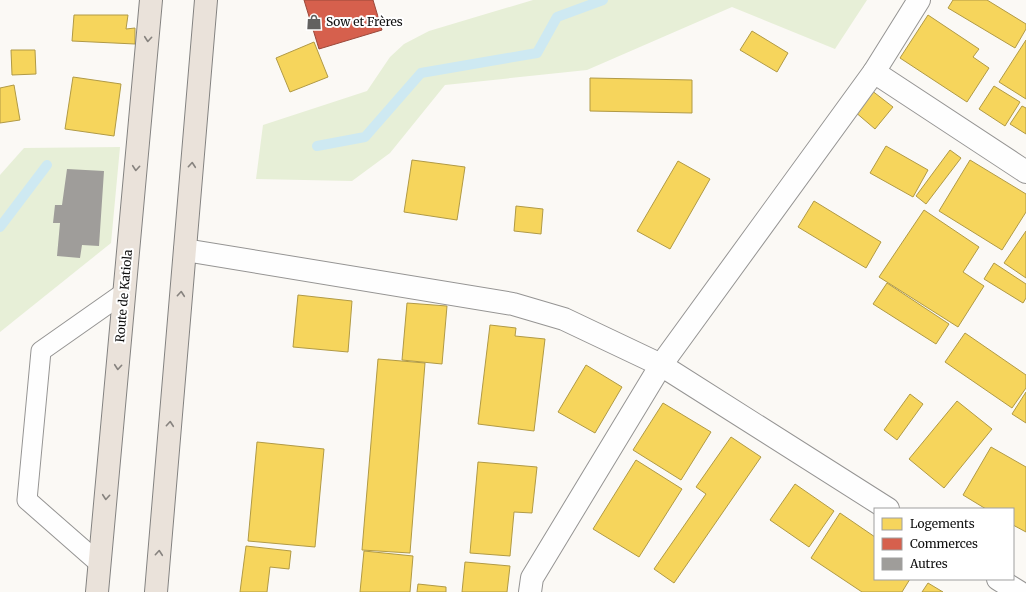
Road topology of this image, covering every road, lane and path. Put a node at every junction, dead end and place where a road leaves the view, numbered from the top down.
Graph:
1 (151, 0) edge
2 (206, 0) edge
3 (919, 0) edge
4 (874, 72) junction
5 (1026, 172) edge
6 (185, 250) junction
7 (125, 292) junction
8 (661, 366) junction
9 (886, 508) edge
10 (100, 564) junction
11 (1000, 580) edge
12 (97, 592) edge
13 (156, 592) edge
14 (530, 592) edge
15 (1019, 592) edge

1 -> 7 highway, Route de Katiola
6 -> 2 highway
3 - 4 street
4 - 5 street
4 - 8 street
6 - 8 street
13 -> 6 highway
7 -> 10 highway, Route de Katiola
7 - 10 lane
8 - 9 street
8 - 14 street
10 - 12 highway, Route de Katiola
11 - 15 street

